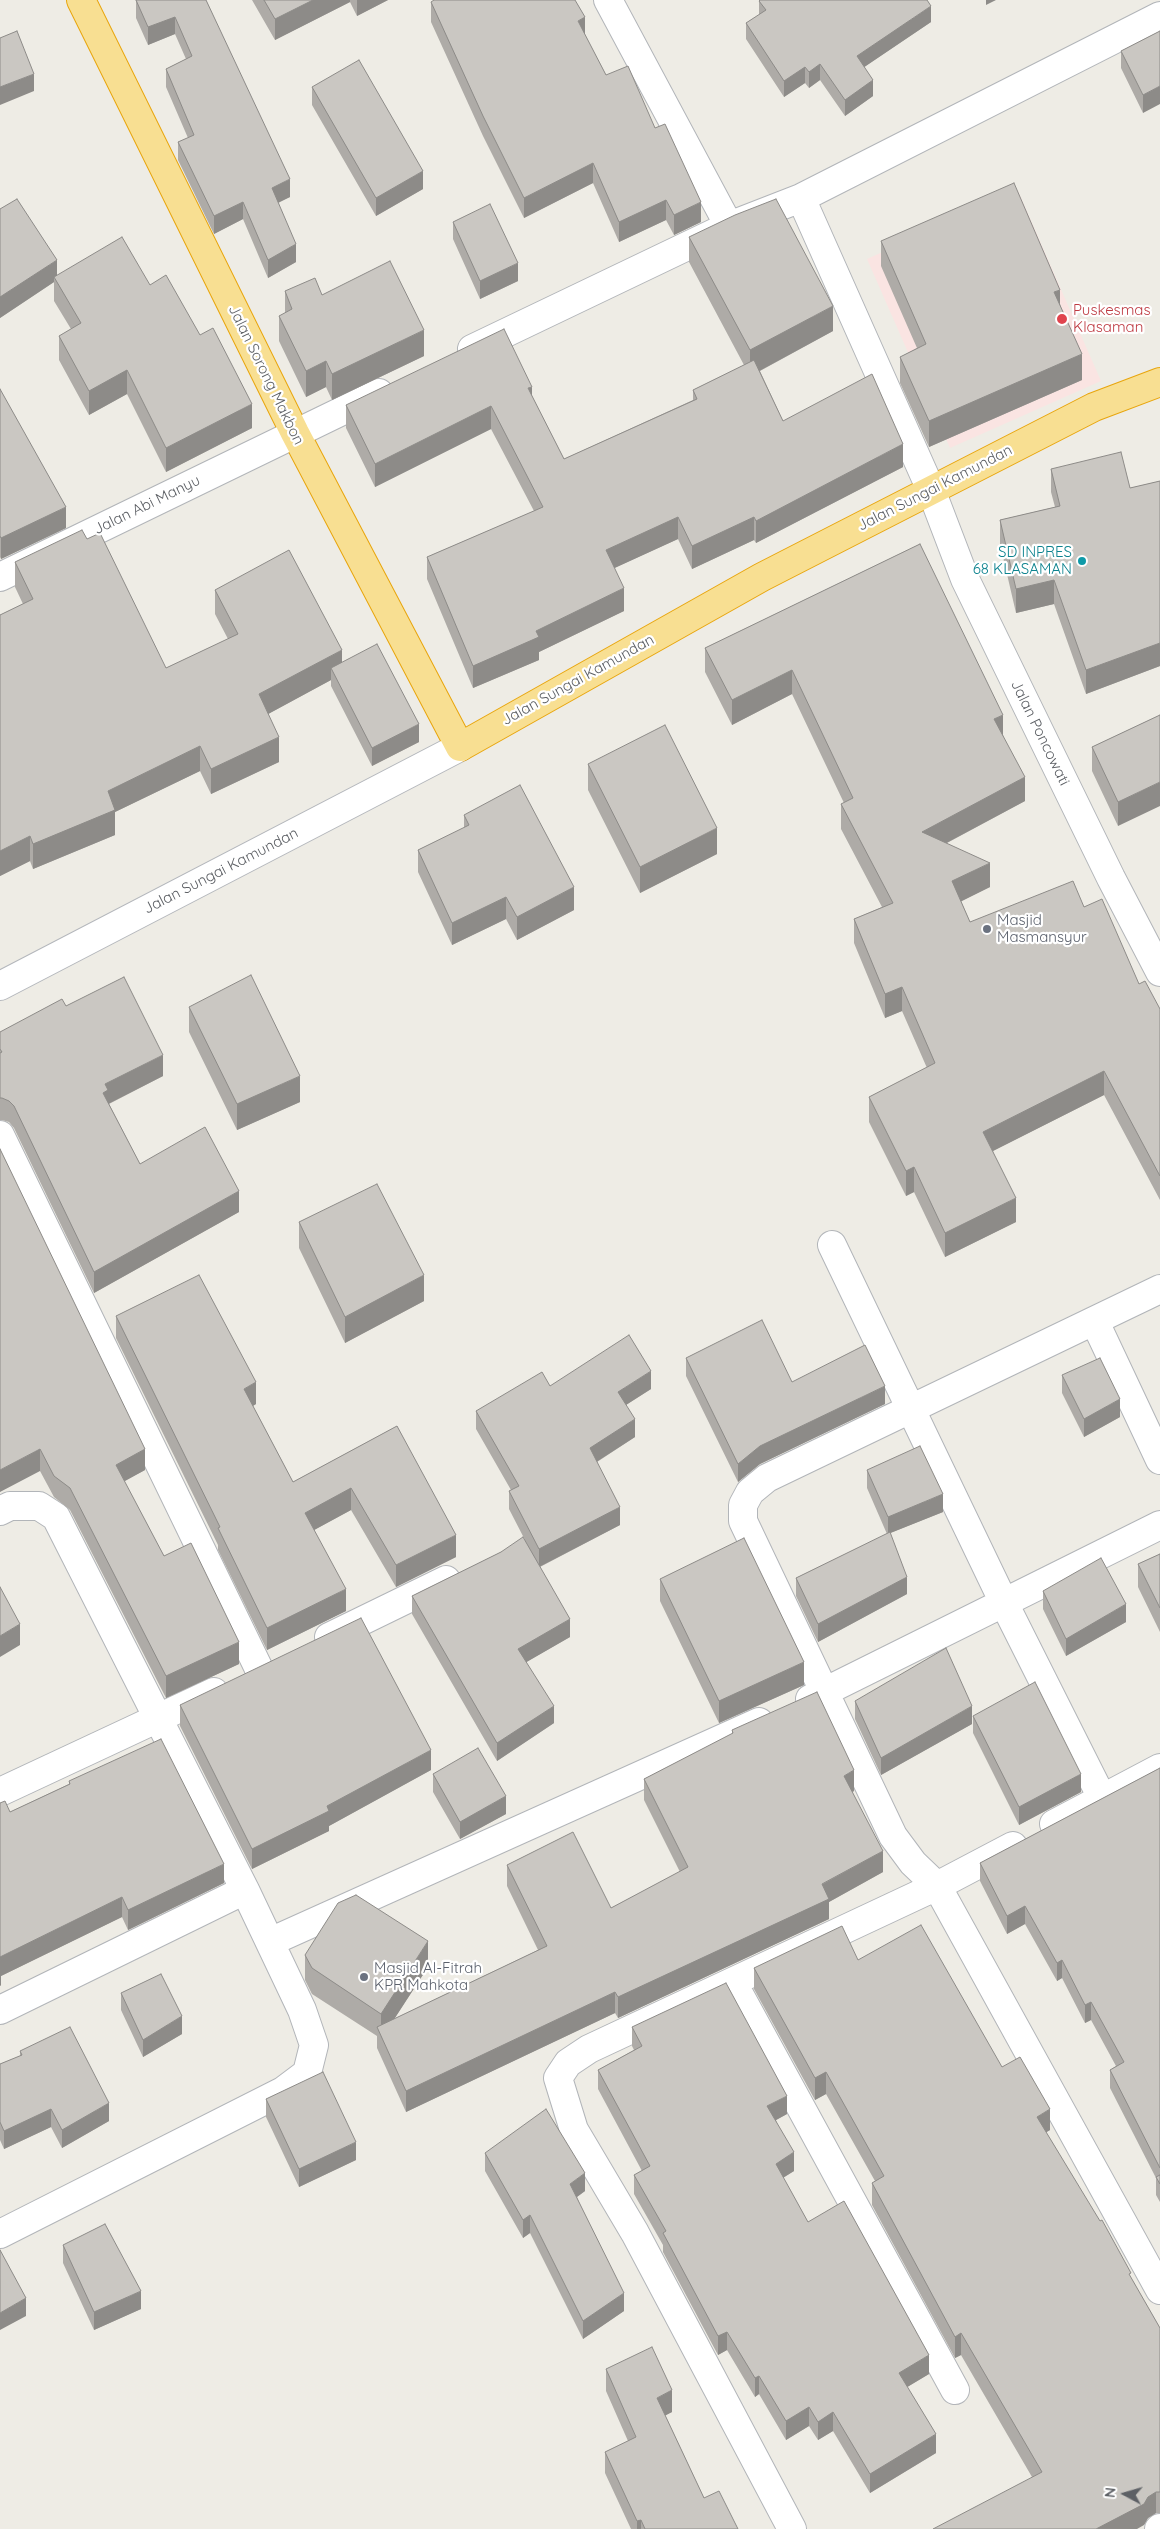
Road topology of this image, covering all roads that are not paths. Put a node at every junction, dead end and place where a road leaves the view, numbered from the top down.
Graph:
1 (81, 0) edge
2 (608, 0) edge
3 (1160, 16) edge
4 (801, 198) junction
5 (728, 226) junction
6 (445, 361) edge
7 (1160, 382) edge
8 (401, 383) edge
9 (295, 434) junction
10 (931, 490) junction
11 (0, 577) edge
12 (460, 747) junction
13 (1160, 972) edge
14 (0, 986) edge
15 (0, 1135) edge
16 (832, 1245) dead end
17 (1160, 1290) edge
18 (1095, 1322) junction
19 (913, 1410) junction
20 (1160, 1460) edge
21 (0, 1511) edge
22 (1160, 1525) edge
23 (468, 1569) edge
24 (1004, 1603) junction
25 (260, 1671) junction
26 (826, 1692) junction
27 (158, 1718) junction
28 (1160, 1768) edge
29 (0, 1792) edge
30 (1102, 1798) junction
31 (937, 1886) junction
32 (245, 1890) junction
33 (270, 1942) junction
34 (733, 1984) junction
35 (0, 2010) edge
36 (0, 2234) edge
37 (1160, 2290) edge
38 (955, 2390) dead end
39 (792, 2529) edge

1 - 9 highway, Jalan Sorong Makbon
2 - 5 street
3 - 4 street
4 - 5 street
4 - 10 street, Jalan Poncowati
5 - 6 street
7 - 10 highway, Jalan Sungai Kamundan
8 - 9 street, Jalan Abi Manyu
9 - 11 street, Jalan Abi Manyu
9 - 12 highway, Jalan Sorong Makbon
10 - 12 highway, Jalan Sungai Kamundan
10 - 13 street, Jalan Poncowati
12 - 14 street, Jalan Sungai Kamundan
15 - 25 street
16 - 19 street
17 - 18 street
18 - 19 street
18 - 20 street
19 - 24 street
19 - 26 street
21 - 27 street
22 - 24 street
23 - 25 street
24 - 26 street
24 - 30 street
25 - 27 street
26 - 31 street
26 - 33 street
27 - 29 street
27 - 32 street
28 - 30 street
30 - 31 street
31 - 34 street
31 - 37 street
32 - 33 street
32 - 35 street
33 - 36 street
34 - 38 street
34 - 39 street

